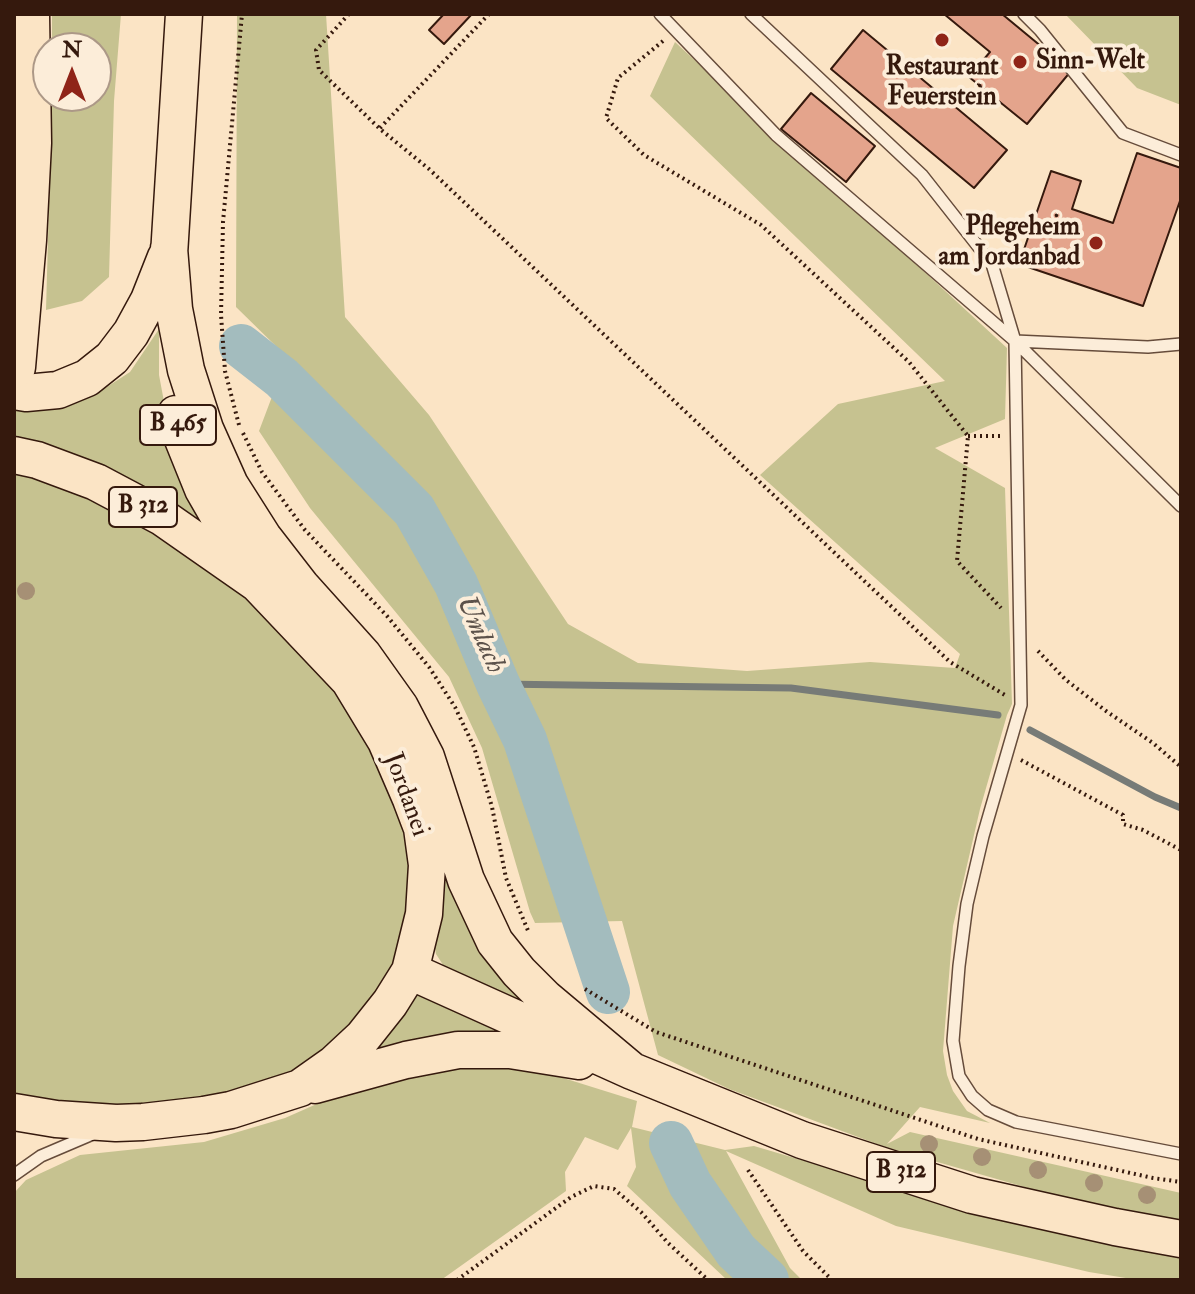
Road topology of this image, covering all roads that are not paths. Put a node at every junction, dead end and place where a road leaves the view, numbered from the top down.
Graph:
1 (28, 14) edge
2 (184, 14) edge
3 (660, 14) edge
4 (751, 14) edge
5 (1024, 14) edge
6 (1181, 155) edge
7 (169, 248) junction
8 (1015, 341) junction
9 (1181, 344) edge
10 (16, 347) edge
11 (14, 391) edge
12 (14, 455) edge
13 (1181, 506) edge
14 (258, 584) junction
15 (410, 971) junction
16 (632, 1071) junction
17 (300, 1088) junction
18 (14, 1112) edge
19 (116, 1123) junction
20 (1181, 1154) edge
21 (14, 1175) edge
22 (1181, 1239) edge

1 - 10 highway
2 - 7 main road, B 465
3 - 8 lane
4 - 8 lane
5 - 6 lane
7 - 11 main road
7 - 14 main road, B 465
7 - 16 main road
8 - 9 lane
8 - 13 lane
8 - 20 lane
12 - 14 main road, Jordanei / B 312
14 - 15 main road, Jordanei / B 312
15 - 16 main road, B 312
15 - 17 main road, Jordanei / B 312
16 - 17 main road, B 312
16 - 22 main road, B 312
17 - 19 main road, Jordanei / B 312
18 - 19 main road, Jordanei / B 312
19 - 21 lane

